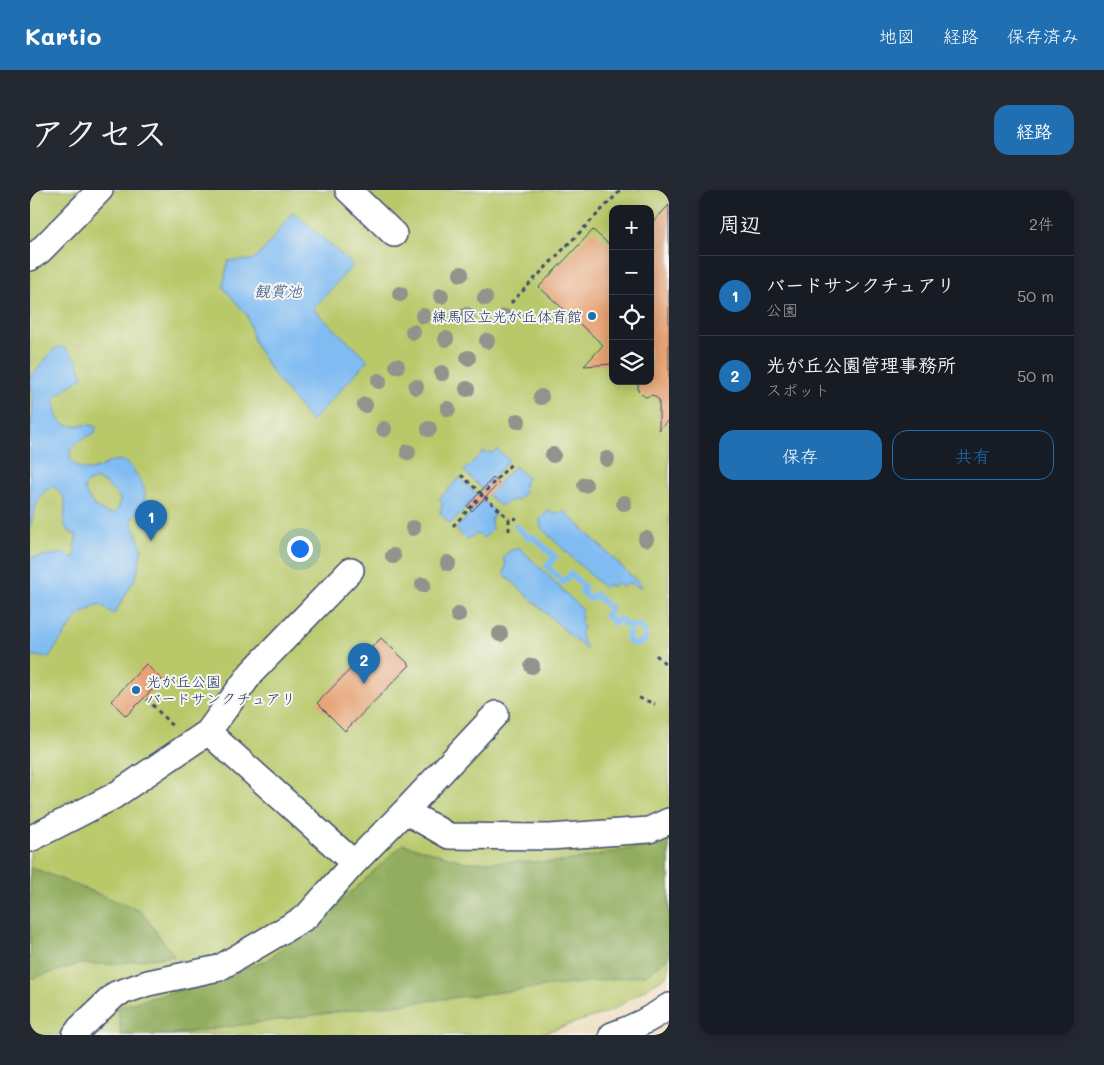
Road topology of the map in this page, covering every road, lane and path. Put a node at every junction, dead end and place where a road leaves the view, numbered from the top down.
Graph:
1 (100, 190) edge
2 (348, 190) edge
3 (620, 190) edge
4 (394, 234) dead end
5 (30, 258) edge
6 (512, 303) dead end
7 (512, 463) dead end
8 (461, 475) dead end
9 (483, 494) junction
10 (520, 518) dead end
11 (509, 519) junction
12 (453, 526) dead end
13 (509, 531) dead end
14 (351, 570) dead end
15 (656, 655) dead end
16 (669, 667) edge
17 (638, 698) dead end
18 (147, 699) dead end
19 (655, 704) dead end
20 (496, 714) dead end
21 (199, 738) junction
22 (405, 812) junction
23 (669, 821) edge
24 (30, 838) edge
25 (354, 863) junction
26 (669, 1006) edge
27 (75, 1035) edge
28 (612, 1035) edge

1 - 5 street
2 - 4 street
3 - 6 path
7 - 9 path
8 - 9 path
9 - 11 path
9 - 12 path
10 - 11 path
11 - 13 path
14 - 21 street
15 - 16 path
17 - 19 path
18 - 21 path
20 - 22 street
21 - 24 street
21 - 25 street
22 - 23 street
22 - 25 street
25 - 27 street
26 - 28 street

